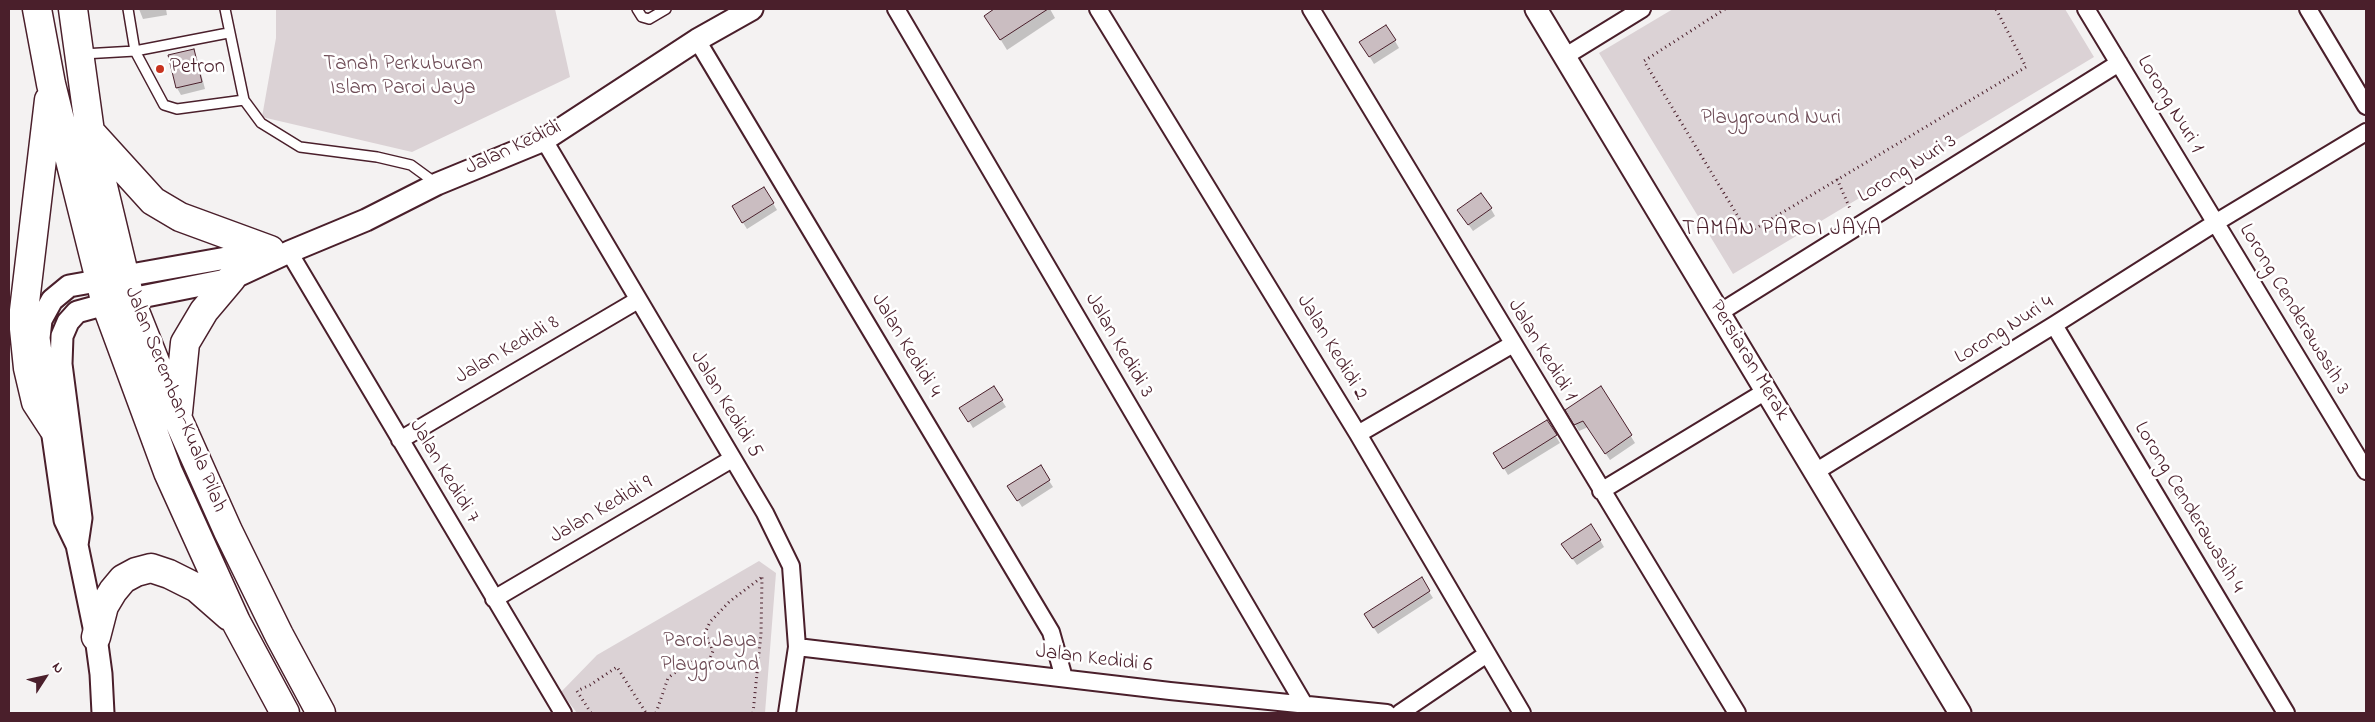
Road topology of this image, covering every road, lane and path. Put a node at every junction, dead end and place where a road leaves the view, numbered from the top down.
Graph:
1 (37, 9) edge
2 (73, 9) edge
3 (128, 9) edge
4 (225, 9) edge
5 (637, 9) edge
6 (666, 9) edge
7 (752, 9) edge
8 (896, 9) edge
9 (1098, 9) edge
10 (1311, 9) edge
11 (1536, 9) edge
12 (1642, 9) edge
13 (1725, 9) edge
14 (1996, 9) edge
15 (2086, 9) edge
16 (2308, 9) edge
17 (228, 33) junction
18 (697, 40) junction
19 (135, 51) junction
20 (78, 54) junction
21 (1564, 57) junction
22 (2119, 63) junction
23 (51, 84) junction
24 (244, 100) junction
25 (2366, 106) edge
26 (90, 132) junction
27 (2366, 132) edge
28 (544, 140) junction
29 (1837, 179) junction
30 (437, 184) junction
31 (2215, 223) junction
32 (1857, 226) junction
33 (279, 251) junction
34 (231, 279) junction
35 (115, 290) junction
36 (638, 300) junction
37 (1719, 313) junction
38 (2054, 326) junction
39 (1513, 344) junction
40 (1766, 391) junction
41 (177, 417) junction
42 (53, 428) junction
43 (1358, 434) junction
44 (400, 440) junction
45 (732, 459) junction
46 (2366, 471) edge
47 (1814, 472) junction
48 (1601, 491) junction
49 (77, 545) junction
50 (494, 599) junction
51 (236, 622) junction
52 (96, 637) junction
53 (797, 647) junction
54 (1487, 654) junction
55 (1064, 678) junction
56 (1304, 704) junction
57 (103, 713) edge
58 (285, 713) edge
59 (322, 713) edge
60 (563, 713) edge
61 (591, 713) edge
62 (646, 713) edge
63 (656, 713) edge
64 (753, 713) edge
65 (787, 713) edge
66 (1387, 713) edge
67 (1400, 713) edge
68 (1522, 713) edge
69 (1737, 713) edge
70 (1960, 713) edge
71 (2286, 713) edge

1 - 23 highway, Jalan Seremban-Kuala Pilah
2 - 20 highway, Jalan Seremban-Kuala Pilah
3 - 19 lane
4 - 17 lane
5 - 6 lane
7 - 18 street, Jalan Kedidi
8 - 56 street, Jalan Kedidi 3
9 - 43 street, Jalan Kedidi 2
10 - 39 street, Jalan Kedidi 1
11 - 21 street, Persiaran Merak
12 - 21 street
13 - 29 path
14 - 29 path
15 - 22 street, Lorong Nuri 1
16 - 25 street
17 - 19 lane
17 - 24 lane
18 - 28 street, Jalan Kedidi
18 - 55 street, Jalan Kedidi 4
19 - 20 lane
19 - 24 lane
20 - 26 highway, Jalan Seremban-Kuala Pilah
21 - 37 street, Persiaran Merak
22 - 31 street, Lorong Nuri 1
22 - 32 street, Lorong Nuri 3
23 - 35 highway, Jalan Seremban-Kuala Pilah
23 - 42 highway
24 - 30 lane
26 - 33 highway
26 - 35 highway, Jalan Seremban-Kuala Pilah
27 - 31 street, Lorong Nuri 4
28 - 30 street, Jalan Kedidi
28 - 36 street, Jalan Kedidi 5
29 - 32 path
30 - 33 street, Jalan Kedidi
31 - 38 street, Lorong Nuri 4
31 - 46 street, Lorong Cenderawasih 3
32 - 37 street, Lorong Nuri 3
33 - 34 street
33 - 35 street
33 - 44 street, Jalan Kedidi 7
34 - 35 street
34 - 41 highway
35 - 41 highway, Jalan Seremban-Kuala Pilah
35 - 42 street
35 - 49 street
35 - 51 highway, Jalan Seremban-Kuala Pilah
36 - 44 street, Jalan Kedidi 8
36 - 45 street, Jalan Kedidi 5
37 - 40 street, Persiaran Merak
38 - 47 street, Lorong Nuri 4
38 - 71 street, Lorong Cenderawasih 4
39 - 43 street
39 - 48 street, Jalan Kedidi 1
40 - 47 street, Persiaran Merak
40 - 48 street
41 - 59 highway, Jalan Seremban-Kuala Pilah
42 - 49 street
43 - 54 street, Jalan Kedidi 2
44 - 50 street, Jalan Kedidi 7
45 - 50 street, Jalan Kedidi 9
45 - 53 street, Jalan Kedidi 5
47 - 70 street, Persiaran Merak
48 - 69 street, Jalan Kedidi 1
49 - 52 street
50 - 60 street, Jalan Kedidi 7
51 - 52 highway
51 - 58 highway, Jalan Seremban-Kuala Pilah
52 - 57 street
53 - 55 street, Jalan Kedidi 6
53 - 65 street, Jalan Kedidi 5
54 - 67 street
54 - 68 street, Jalan Kedidi 2
55 - 56 street, Jalan Kedidi 6
56 - 66 street, Jalan Kedidi 6
61 - 62 path
63 - 64 path

